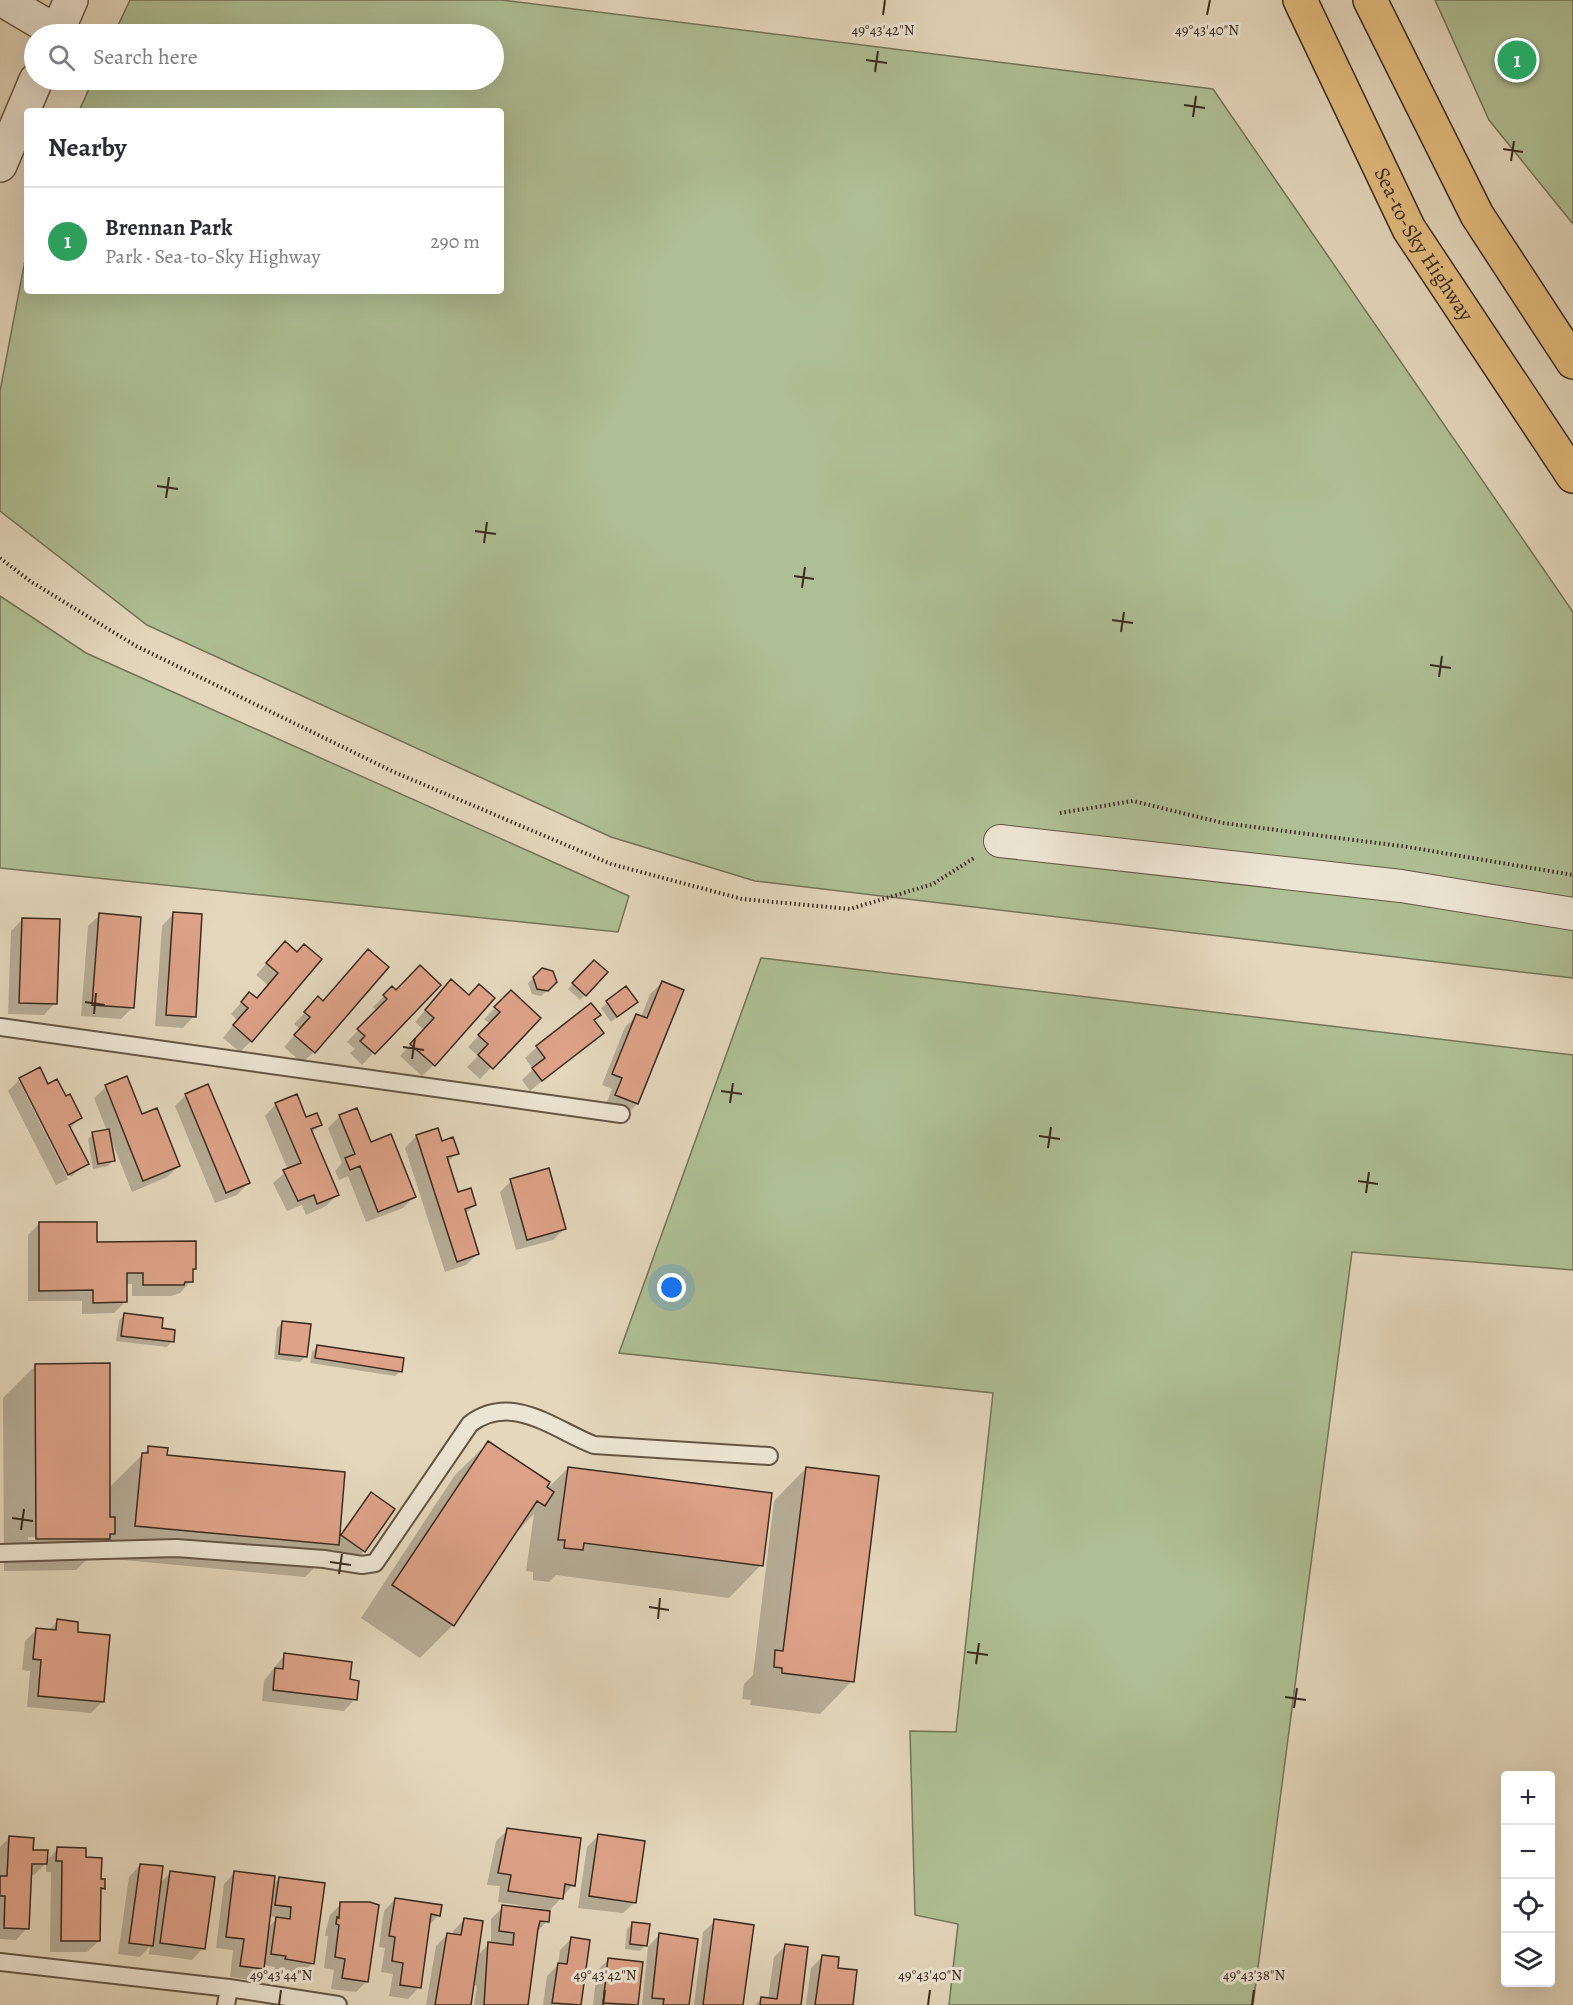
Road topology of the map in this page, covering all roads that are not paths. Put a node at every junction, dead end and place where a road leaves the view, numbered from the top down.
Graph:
1 (3, 0) edge
2 (71, 0) edge
3 (1299, 0) edge
4 (1370, 0) edge
5 (42, 24) edge
6 (61, 24) edge
7 (32, 90) edge
8 (24, 108) edge
9 (24, 108) edge
10 (0, 165) edge
11 (1573, 362) edge
12 (1573, 476) edge
13 (1000, 841) dead end
14 (1573, 914) edge
15 (0, 1028) edge
16 (621, 1114) dead end
17 (769, 1456) dead end
18 (0, 1553) edge
19 (0, 1962) edge
20 (229, 1988) junction
21 (226, 2005) edge
22 (338, 2005) edge

1 - 5 street
2 - 6 street
3 - 12 highway, Sea-to-Sky Highway
4 - 11 highway
7 - 9 street
8 - 10 street
13 - 14 street
15 - 16 lane
17 - 18 lane
19 - 20 lane
20 - 21 lane
20 - 22 lane

